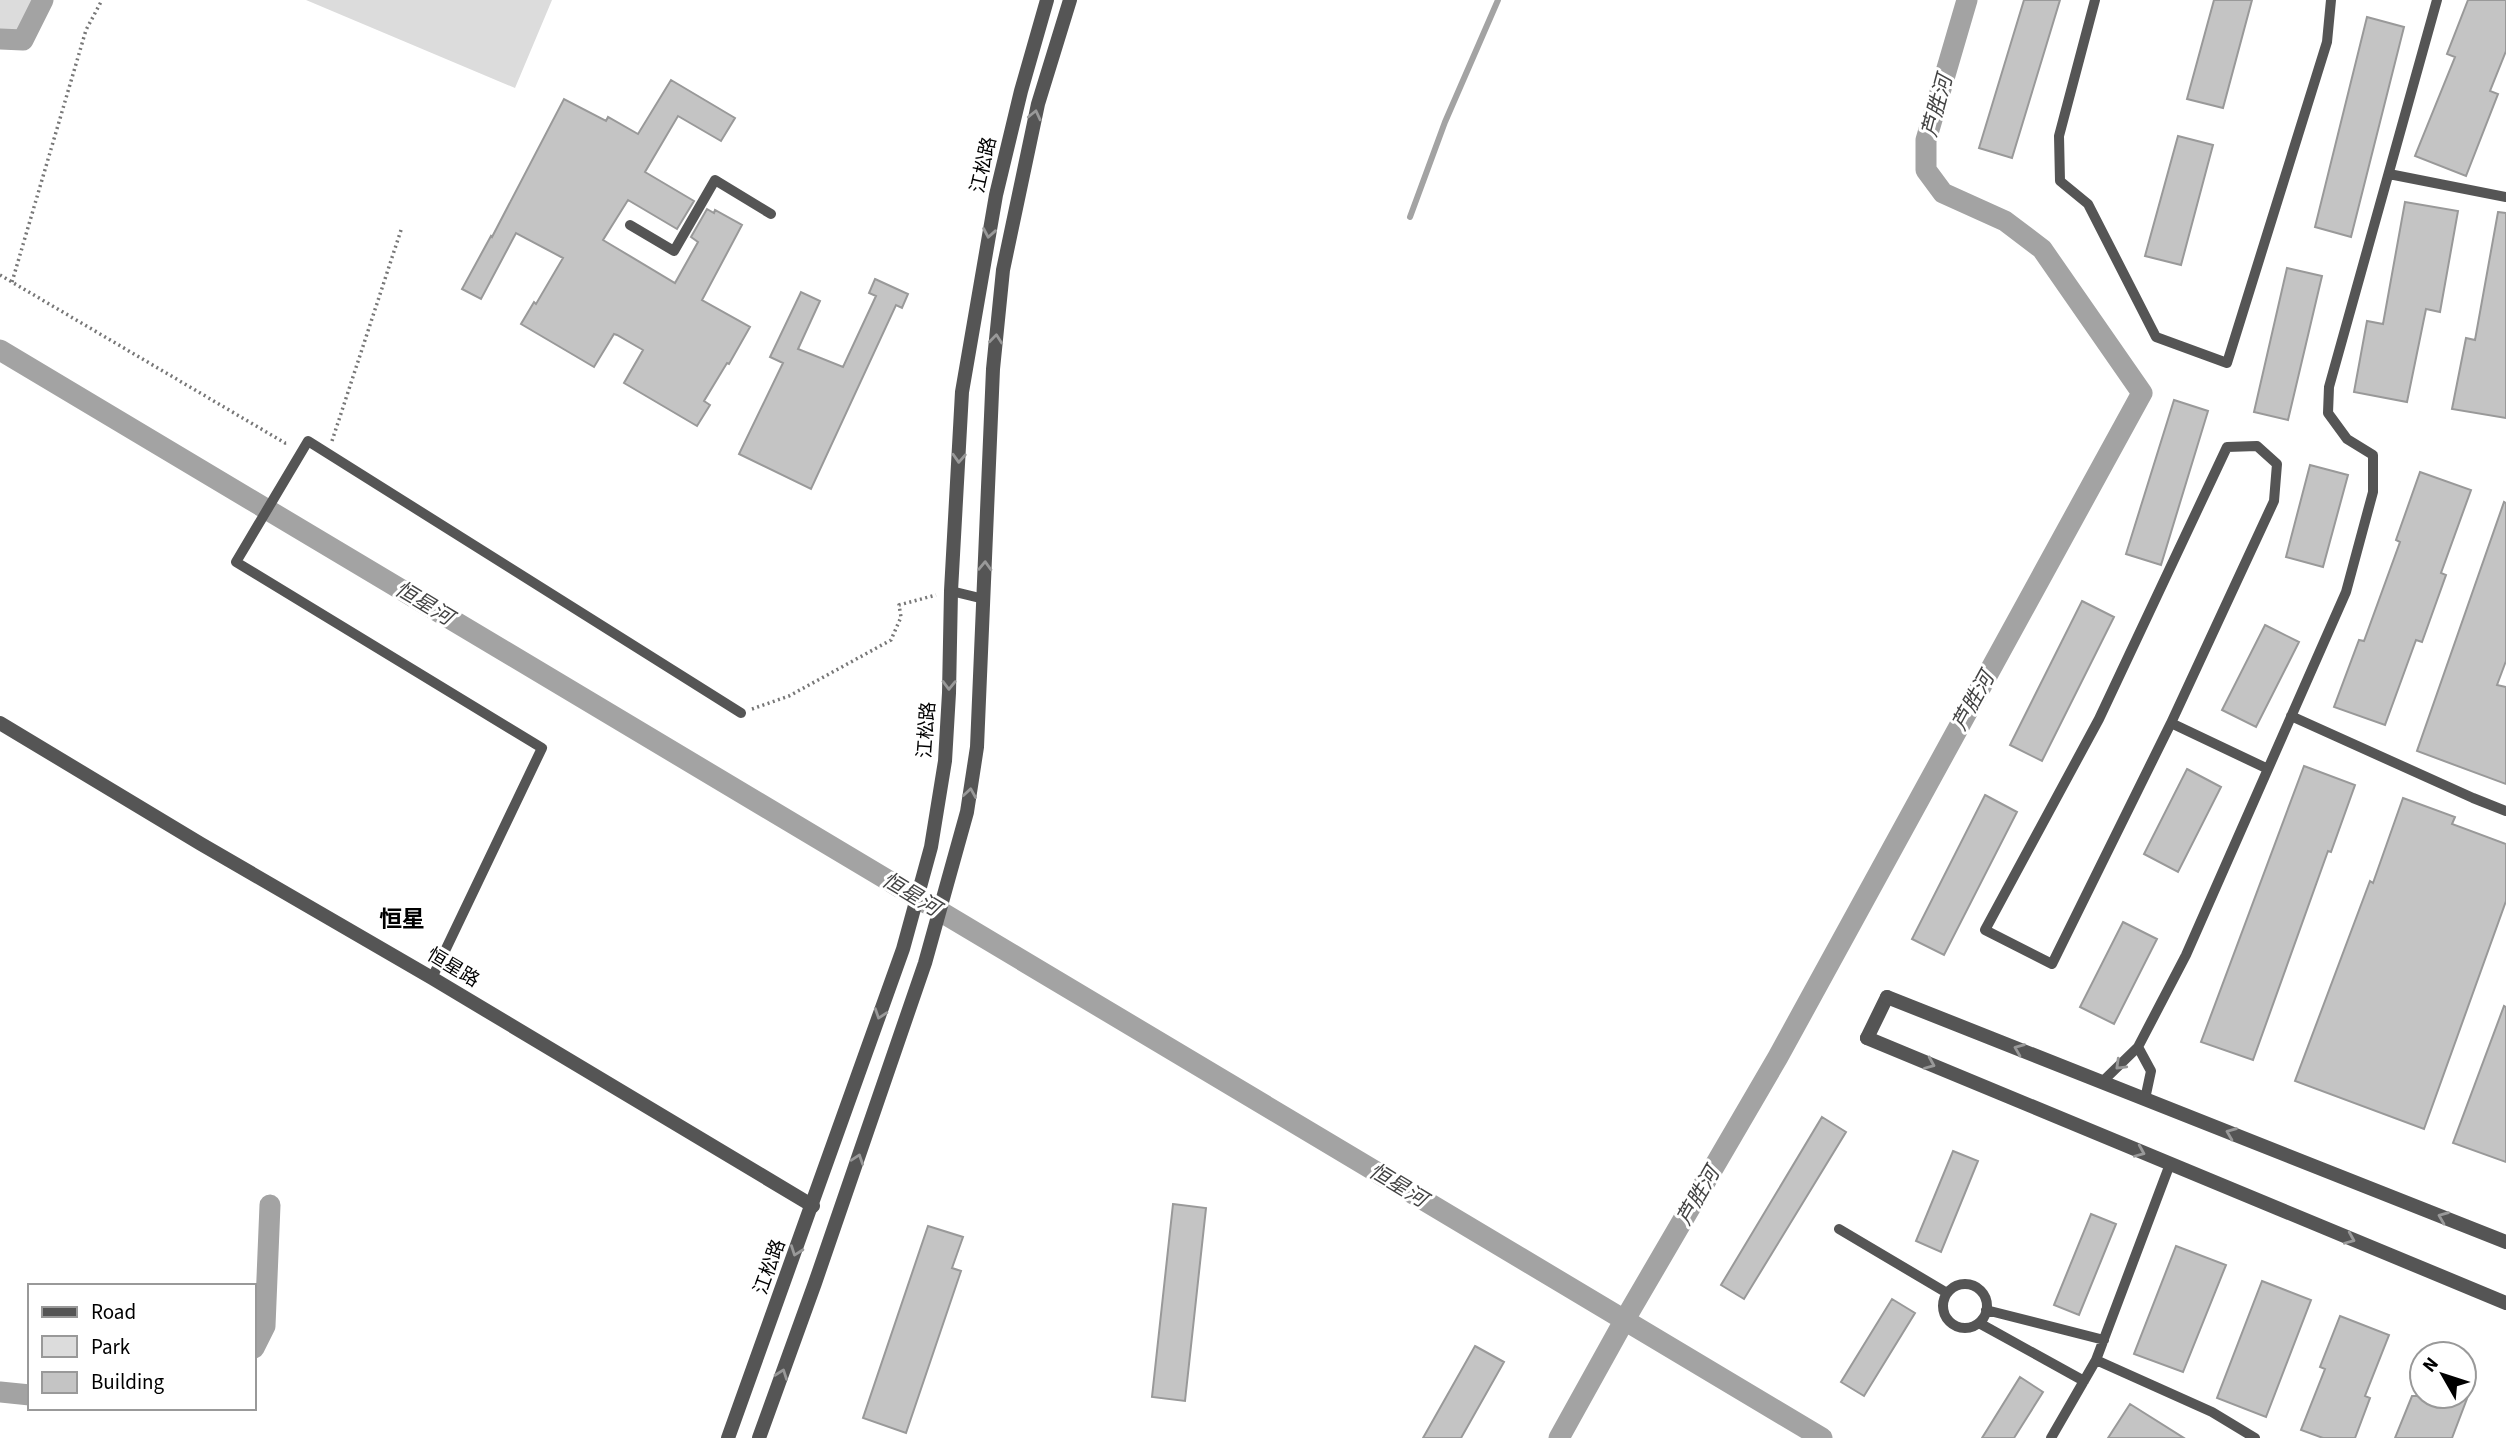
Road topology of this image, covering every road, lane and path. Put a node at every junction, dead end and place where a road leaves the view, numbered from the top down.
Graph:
1 (102, 0) edge
2 (1047, 0) edge
3 (1070, 0) edge
4 (2095, 0) edge
5 (2331, 0) edge
6 (2423, 0) edge
7 (2437, 2) edge
8 (2389, 174) junction
9 (2506, 197) edge
10 (771, 214) dead end
11 (630, 225) dead end
12 (402, 227) dead end
13 (0, 275) edge
14 (12, 282) junction
15 (308, 441) junction
16 (328, 453) junction
17 (951, 591) junction
18 (984, 598) junction
19 (741, 713) joint
20 (2291, 716) junction
21 (0, 723) edge
22 (2171, 723) junction
23 (2268, 769) junction
24 (2506, 811) edge
25 (432, 978) junction
26 (2138, 1047) junction
27 (2102, 1082) junction
28 (2145, 1099) junction
29 (2170, 1164) junction
30 (813, 1206) junction
31 (1839, 1229) dead end
32 (2506, 1242) edge
33 (1947, 1293) junction
34 (2506, 1303) edge
35 (1986, 1310) junction
36 (1979, 1323) junction
37 (2104, 1340) junction
38 (2096, 1360) junction
39 (2084, 1381) junction
40 (728, 1438) edge
41 (759, 1438) edge
42 (2051, 1438) edge
43 (2255, 1438) edge

1 - 14 path
2 -> 17 street, 江松路
18 -> 3 street, 江松路
4 - 5 lane
6 - 7 lane
7 - 8 lane
8 - 9 lane
8 - 20 lane
10 - 11 lane
12 - 16 path
13 - 14 path
14 - 15 path
15 - 16 lane
15 - 25 lane
16 - 19 lane
17 - 18 lane
17 - 19 path
17 -> 30 street, 江松路
41 -> 18 street, 江松路
20 - 23 lane
20 - 24 lane
21 - 25 street, 恒星路
22 - 22 lane
22 - 23 lane
23 - 26 lane
25 - 30 street, 恒星路
26 -> 27 lane
26 - 28 lane
27 - 28 street
27 -> 29 street
32 -> 28 street
29 -> 34 street
29 - 37 lane
30 -> 40 street, 江松路
31 - 33 lane
33 - 35 lane
33 - 36 lane
35 - 36 lane
35 - 37 lane
36 - 39 lane
37 - 38 lane
38 - 39 lane
38 - 43 lane
39 - 42 lane

